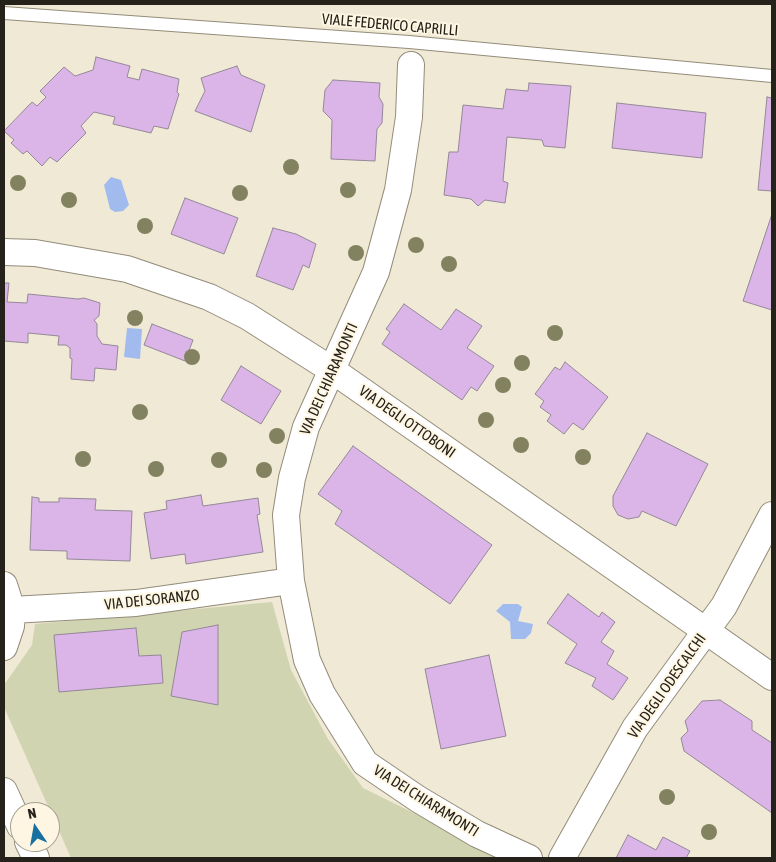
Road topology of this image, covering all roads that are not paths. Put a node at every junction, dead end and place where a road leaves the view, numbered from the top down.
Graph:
1 (4, 13) edge
2 (411, 65) dead end
3 (772, 76) edge
4 (4, 252) edge
5 (332, 370) junction
6 (772, 515) edge
7 (291, 580) junction
8 (4, 585) edge
9 (12, 610) junction
10 (706, 630) junction
11 (4, 647) edge
12 (772, 677) edge
13 (4, 791) edge
14 (10, 804) edge
15 (529, 858) edge
16 (562, 858) edge

1 - 3 lane, VIALE FEDERICO CAPRILLI
2 - 5 street, VIA DEI CHIARAMONTI
4 - 5 street, VIA DEGLI OTTOBONI
5 - 7 street, VIA DEI CHIARAMONTI
5 - 10 street, VIA DEGLI OTTOBONI
6 - 10 street, VIA DEGLI ODESCALCHI
7 - 9 street, VIA DEI SORANZO
7 - 15 street, VIA DEI CHIARAMONTI
8 - 9 street
9 - 11 street
10 - 12 street, VIA DEGLI OTTOBONI
10 - 16 street, VIA DEGLI ODESCALCHI
13 - 14 street

